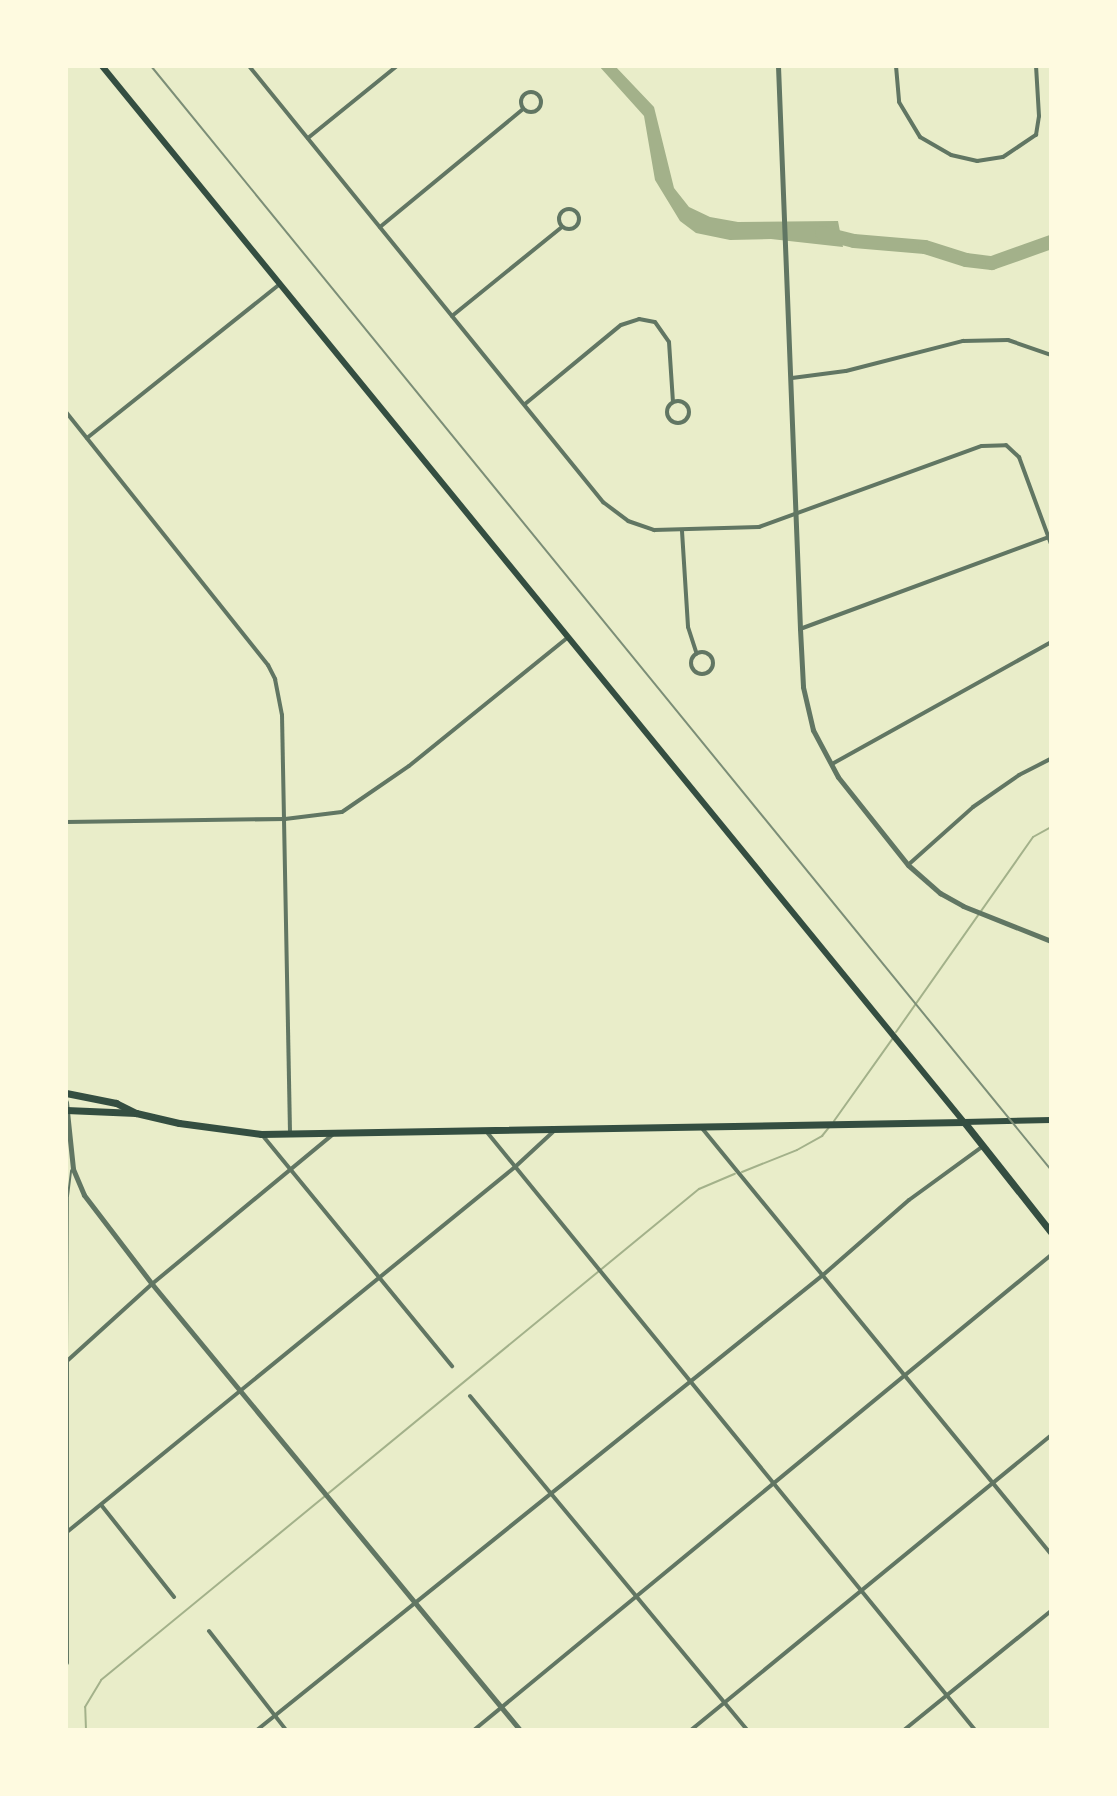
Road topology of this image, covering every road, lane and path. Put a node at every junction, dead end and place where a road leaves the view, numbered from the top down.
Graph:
1 (102, 66) edge
2 (249, 66) edge
3 (397, 66) edge
4 (778, 66) edge
5 (896, 66) edge
6 (1036, 66) edge
7 (523, 109) junction
8 (308, 138) junction
9 (380, 227) junction
10 (562, 227) junction
11 (279, 285) junction
12 (452, 316) junction
13 (1051, 355) edge
14 (792, 378) junction
15 (673, 402) junction
16 (525, 404) junction
17 (66, 412) edge
18 (87, 438) junction
19 (795, 515) junction
20 (682, 531) junction
21 (1050, 537) edge
22 (1051, 544) edge
23 (800, 629) junction
24 (570, 636) junction
25 (1051, 642) edge
26 (697, 654) junction
27 (1051, 759) edge
28 (830, 765) junction
29 (285, 819) junction
30 (66, 822) edge
31 (908, 865) junction
32 (1051, 941) edge
33 (66, 1093) edge
34 (66, 1102) edge
35 (66, 1110) edge
36 (136, 1113) junction
37 (1051, 1120) edge
38 (964, 1122) junction
39 (701, 1127) junction
40 (556, 1129) junction
41 (486, 1131) junction
42 (261, 1134) junction
43 (290, 1135) junction
44 (332, 1135) junction
45 (983, 1146) junction
46 (72, 1162) junction
47 (515, 1167) junction
48 (292, 1170) junction
49 (1051, 1232) edge
50 (1051, 1255) edge
51 (823, 1275) junction
52 (378, 1278) junction
53 (152, 1284) junction
54 (67, 1361) edge
55 (452, 1366) dead end
56 (905, 1375) junction
57 (690, 1381) junction
58 (241, 1389) junction
59 (67, 1395) edge
60 (470, 1396) dead end
61 (1051, 1435) edge
62 (993, 1483) junction
63 (773, 1484) junction
64 (553, 1492) junction
65 (102, 1506) junction
66 (67, 1532) edge
67 (1051, 1554) edge
68 (861, 1591) junction
69 (638, 1595) junction
70 (174, 1597) dead end
71 (416, 1603) junction
72 (1051, 1611) edge
73 (209, 1631) dead end
74 (67, 1663) edge
75 (947, 1696) junction
76 (725, 1702) junction
77 (501, 1708) junction
78 (274, 1716) junction
79 (257, 1730) edge
80 (286, 1730) edge
81 (474, 1730) edge
82 (520, 1730) edge
83 (691, 1730) edge
84 (747, 1730) edge
85 (904, 1730) edge
86 (975, 1730) edge

1 - 11 main road
2 - 8 street
3 - 8 street
4 - 14 street
5 - 6 street
7 - 7 street
7 - 9 street
8 - 9 street
9 - 12 street
10 - 10 street
10 - 12 street
11 - 18 street
11 - 24 main road
12 - 16 street
13 - 14 street
14 - 19 street
15 - 15 street
15 - 16 street
16 - 20 street
17 - 18 street
18 - 29 street
19 - 20 street
19 - 21 street
19 - 23 street
20 - 26 street
21 - 22 street
21 - 23 street
23 - 28 street
24 - 29 street
24 - 38 main road
25 - 28 street
26 - 26 street
27 - 31 street
28 - 31 street
29 - 30 street
29 - 43 street
31 - 32 street
33 - 36 main road
34 - 35 street
35 - 36 main road
35 - 46 street
36 - 42 main road
37 - 38 main road
38 - 39 main road
38 - 45 main road
39 - 40 main road
39 - 51 street
40 - 41 main road
40 - 47 street
41 - 44 main road
41 - 47 street
42 - 43 main road
42 - 48 street
43 - 44 main road
44 - 48 street
45 - 49 main road
45 - 51 street
46 - 53 street
46 - 54 lane
47 - 52 street
47 - 57 street
48 - 52 street
48 - 53 street
50 - 56 street
51 - 56 street
51 - 57 street
52 - 55 street
52 - 58 street
53 - 54 street
53 - 58 street
54 - 59 street
56 - 62 street
56 - 63 street
57 - 63 street
57 - 64 street
58 - 65 street
58 - 71 street
59 - 66 street
60 - 64 street
61 - 62 street
62 - 67 street
62 - 68 street
63 - 68 street
63 - 69 street
64 - 69 street
64 - 71 street
65 - 66 street
65 - 70 street
66 - 74 street
68 - 75 street
68 - 76 street
69 - 76 street
69 - 77 street
71 - 77 street
71 - 78 street
72 - 75 street
73 - 78 street
75 - 85 street
75 - 86 street
76 - 83 street
76 - 84 street
77 - 81 street
77 - 82 street
78 - 79 street
78 - 80 street

